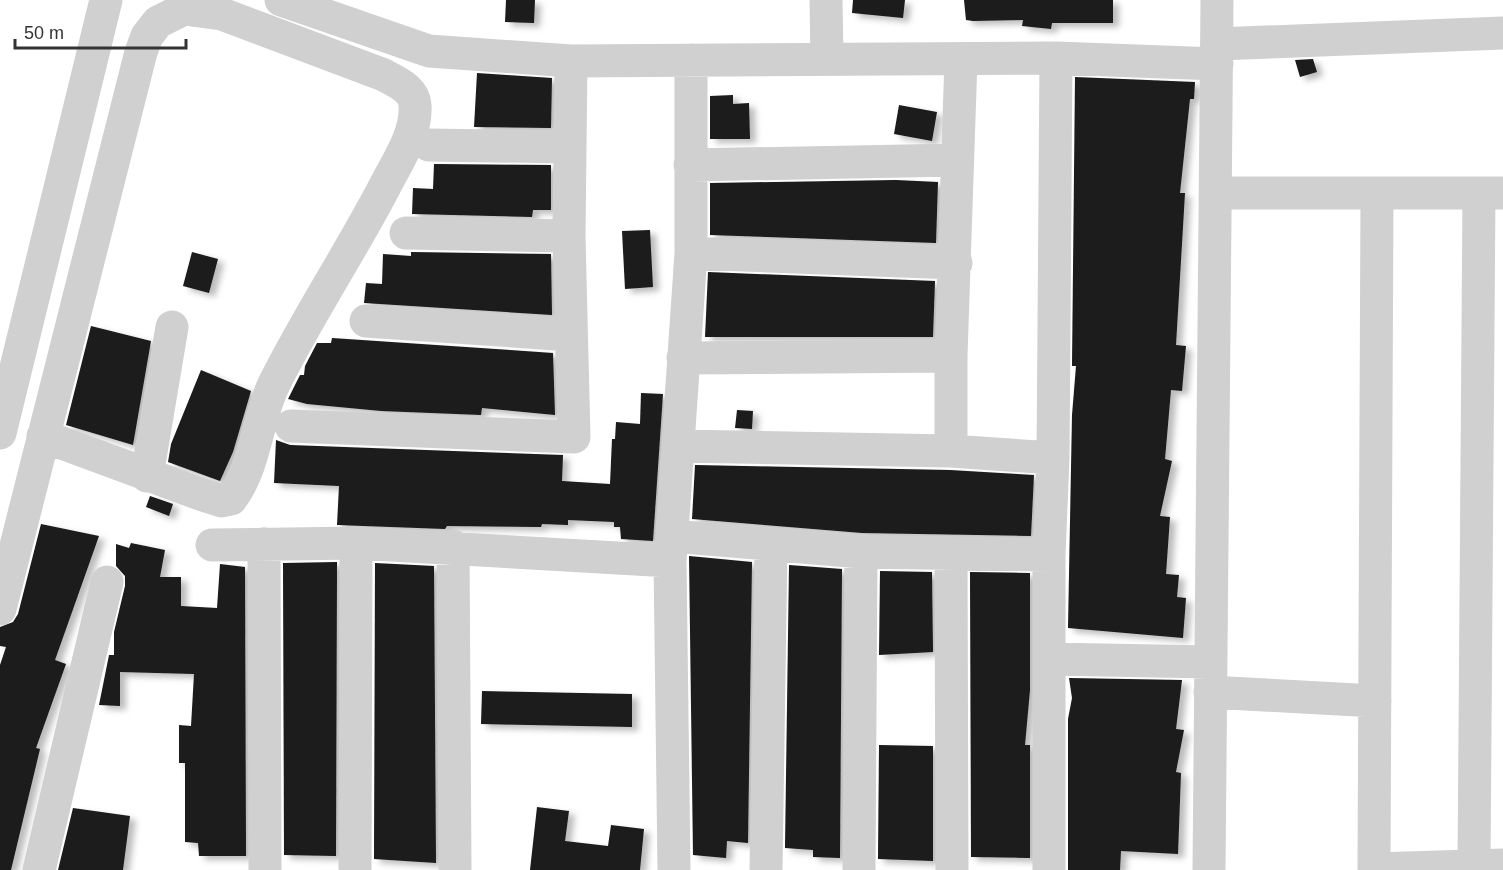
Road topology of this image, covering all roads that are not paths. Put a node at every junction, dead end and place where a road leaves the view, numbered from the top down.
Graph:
1 (106, 0) edge
2 (281, 0) edge
3 (826, 0) edge
4 (1217, 0) edge
5 (162, 11) edge
6 (1503, 33) edge
7 (1217, 54) junction
8 (961, 58) junction
9 (1056, 58) junction
10 (826, 59) junction
11 (691, 60) junction
12 (571, 61) junction
13 (429, 145) dead end
14 (570, 147) junction
15 (956, 160) junction
16 (690, 165) junction
17 (1216, 193) junction
18 (1377, 193) junction
19 (1491, 193) edge
20 (405, 233) dead end
21 (569, 237) junction
22 (691, 253) junction
23 (956, 263) junction
24 (366, 321) dead end
25 (172, 327) dead end
26 (571, 335) junction
27 (951, 356) junction
28 (683, 358) junction
29 (291, 426) dead end
30 (0, 434) edge
31 (43, 436) junction
32 (679, 446) junction
33 (951, 451) junction
34 (1053, 458) junction
35 (147, 476) junction
36 (1490, 506) edge
37 (356, 543) junction
38 (264, 544) junction
39 (771, 544) junction
40 (212, 545) dead end
41 (453, 546) junction
42 (671, 549) junction
43 (861, 552) junction
44 (951, 553) junction
45 (1049, 555) junction
46 (107, 582) dead end
47 (0, 609) edge
48 (1050, 659) junction
49 (1210, 677) junction
50 (1374, 701) junction
51 (1488, 865) edge
52 (1374, 869) edge
53 (39, 870) edge
54 (265, 870) edge
55 (355, 870) edge
56 (454, 870) edge
57 (674, 870) edge
58 (766, 870) edge
59 (859, 870) edge
60 (952, 870) edge
61 (1049, 870) edge
62 (1209, 870) edge

1 - 30 street
2 - 12 street
3 - 10 street
4 - 7 street
5 - 31 street
5 - 35 street
6 - 7 street
7 - 9 street
7 - 17 street
8 - 9 street
8 - 10 street
8 - 15 street
9 - 34 street
10 - 11 street
11 - 12 street
11 - 16 street
12 - 14 street
13 - 14 street
14 - 21 street
15 - 16 street
15 - 23 street
16 - 22 street
17 - 18 street
17 - 49 street
18 - 19 street
18 - 50 street
19 - 36 street
20 - 21 street
21 - 26 street
22 - 23 street
22 - 28 street
23 - 27 street
24 - 26 street
25 - 35 street
26 - 29 street
27 - 28 street
27 - 33 street
28 - 32 street
31 - 35 street
31 - 47 street
32 - 33 street
32 - 42 street
33 - 34 street
34 - 45 street
36 - 51 street
37 - 38 street
37 - 41 street
37 - 55 street
38 - 40 street
38 - 54 street
39 - 42 street
39 - 43 street
39 - 58 street
41 - 42 street
41 - 56 street
42 - 57 street
43 - 44 street
43 - 59 street
44 - 45 street
44 - 60 street
45 - 48 street
46 - 53 street
48 - 49 street
48 - 61 street
49 - 50 street
49 - 62 street
50 - 52 street
51 - 52 street

